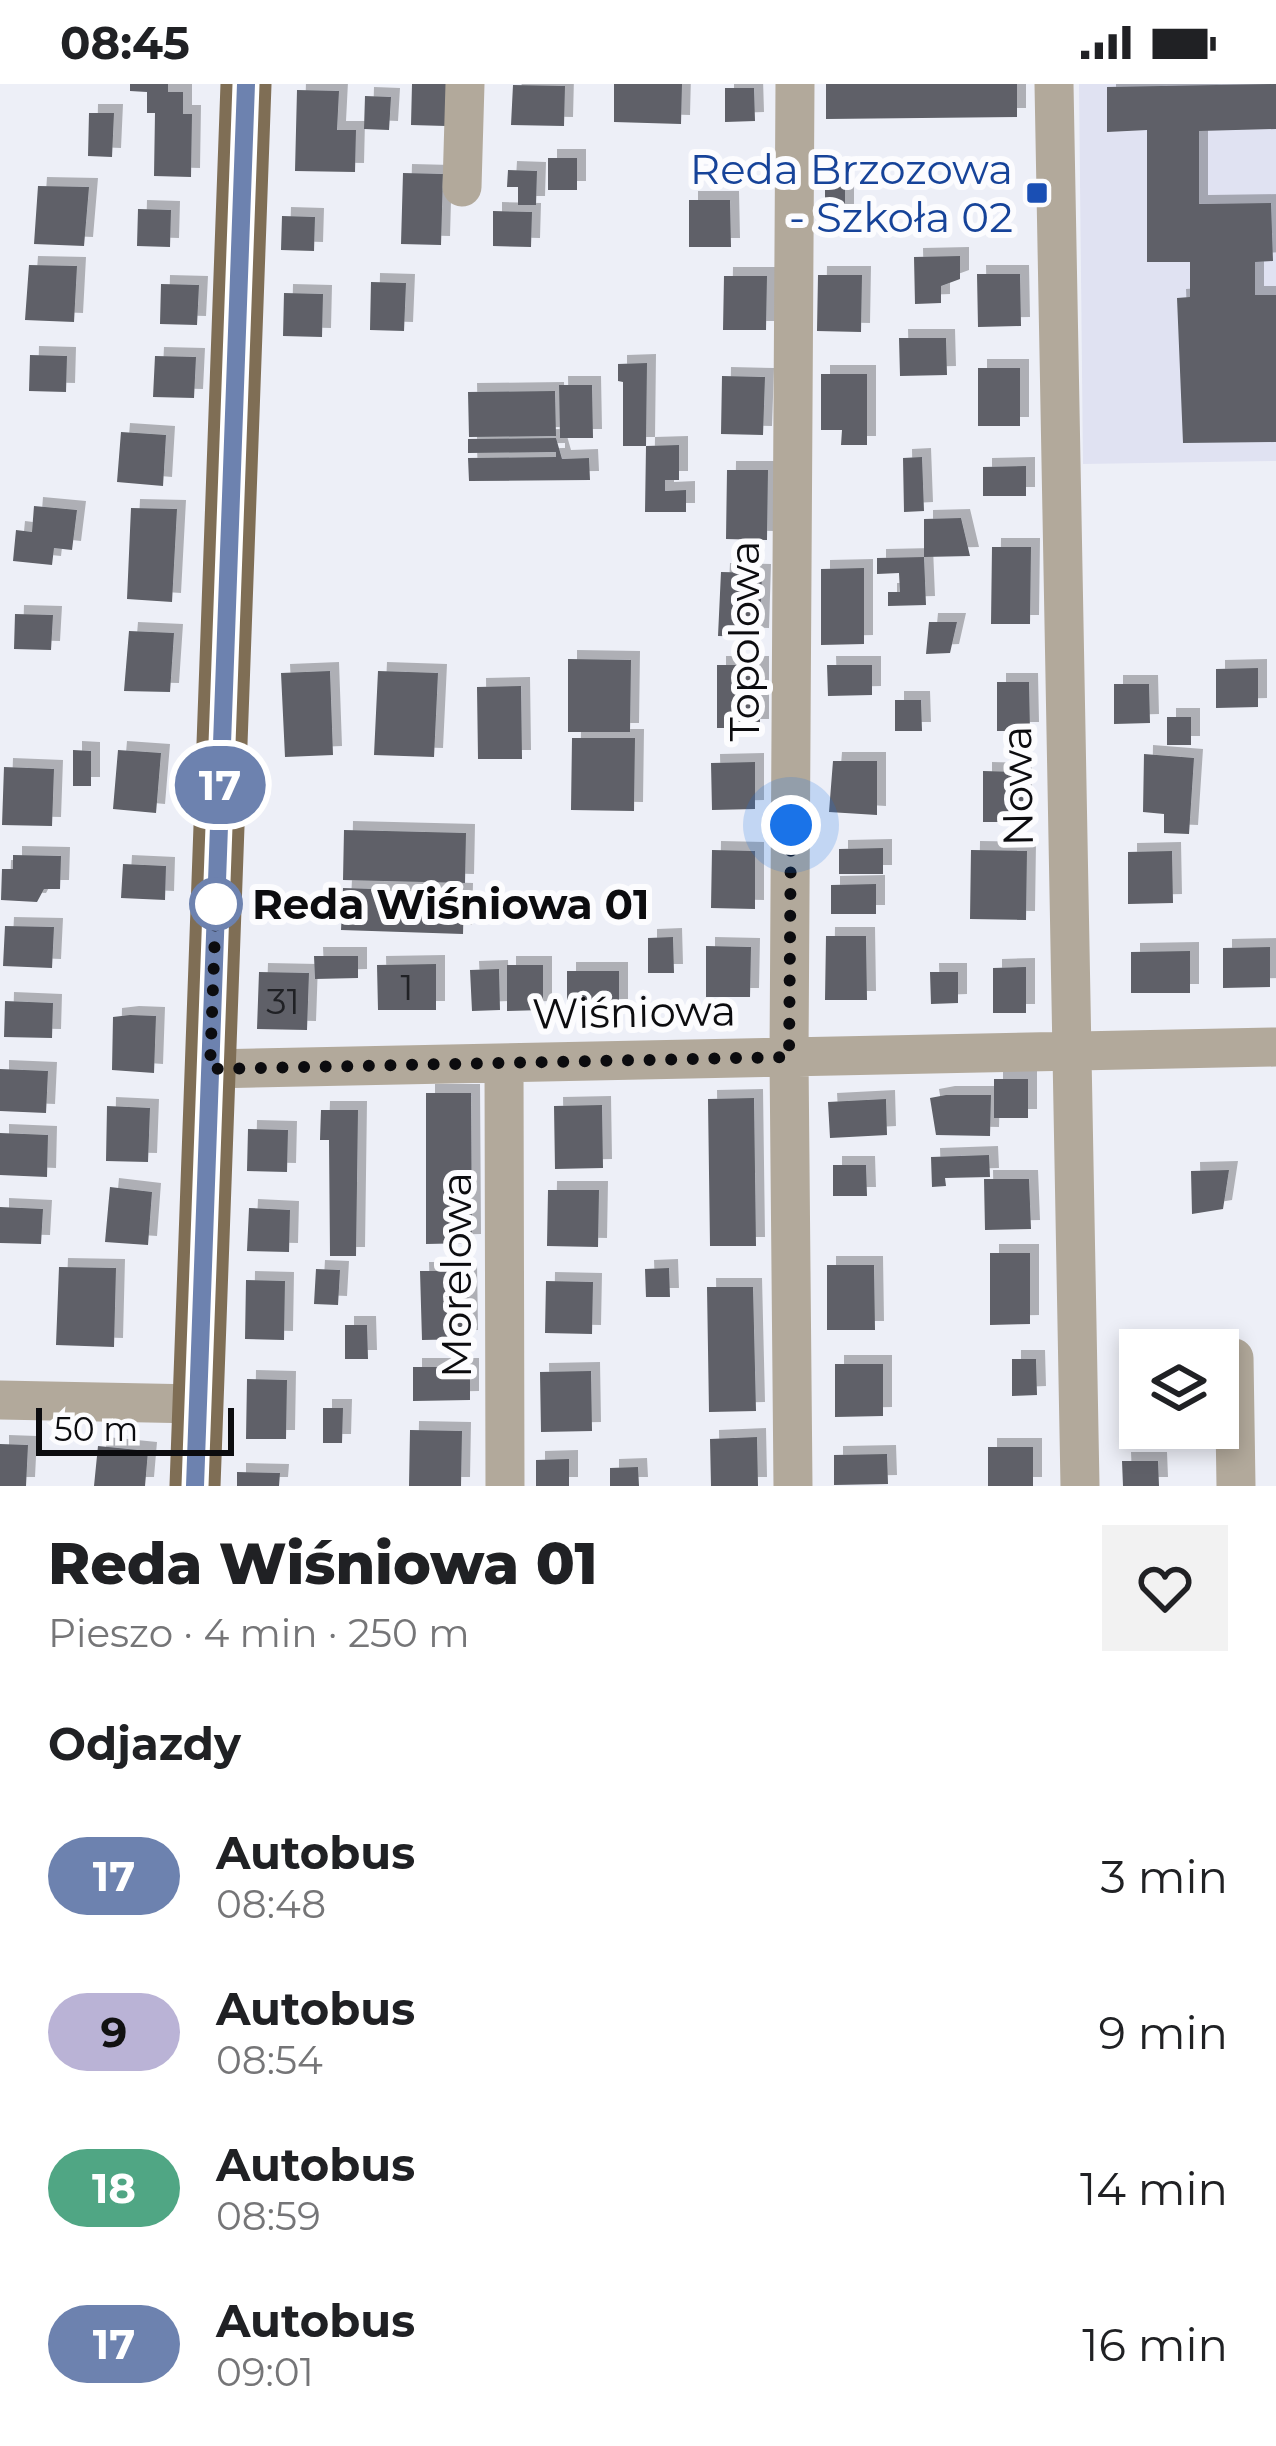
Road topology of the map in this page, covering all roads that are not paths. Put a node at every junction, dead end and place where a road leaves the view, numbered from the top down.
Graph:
1 (246, 84) edge
2 (464, 84) edge
3 (796, 84) edge
4 (1054, 84) edge
5 (462, 187) dead end
6 (1276, 1047) edge
7 (1070, 1051) junction
8 (789, 1057) junction
9 (504, 1063) junction
10 (210, 1069) junction
11 (0, 1400) edge
12 (199, 1404) junction
13 (1235, 1449) edge
14 (195, 1486) edge
15 (505, 1486) edge
16 (793, 1486) edge
17 (1080, 1486) edge
18 (1236, 1486) edge

1 - 10 main road
2 - 5 street
3 - 8 street, Topolowa
4 - 7 street, Nowa
6 - 7 street, Wiśniowa
7 - 8 street, Wiśniowa
7 - 17 street, Nowa
8 - 9 street, Wiśniowa
8 - 16 street, Topolowa
9 - 10 street, Wiśniowa
9 - 15 street, Morelowa
10 - 12 main road
11 - 12 street
12 - 14 main road
13 - 18 street

